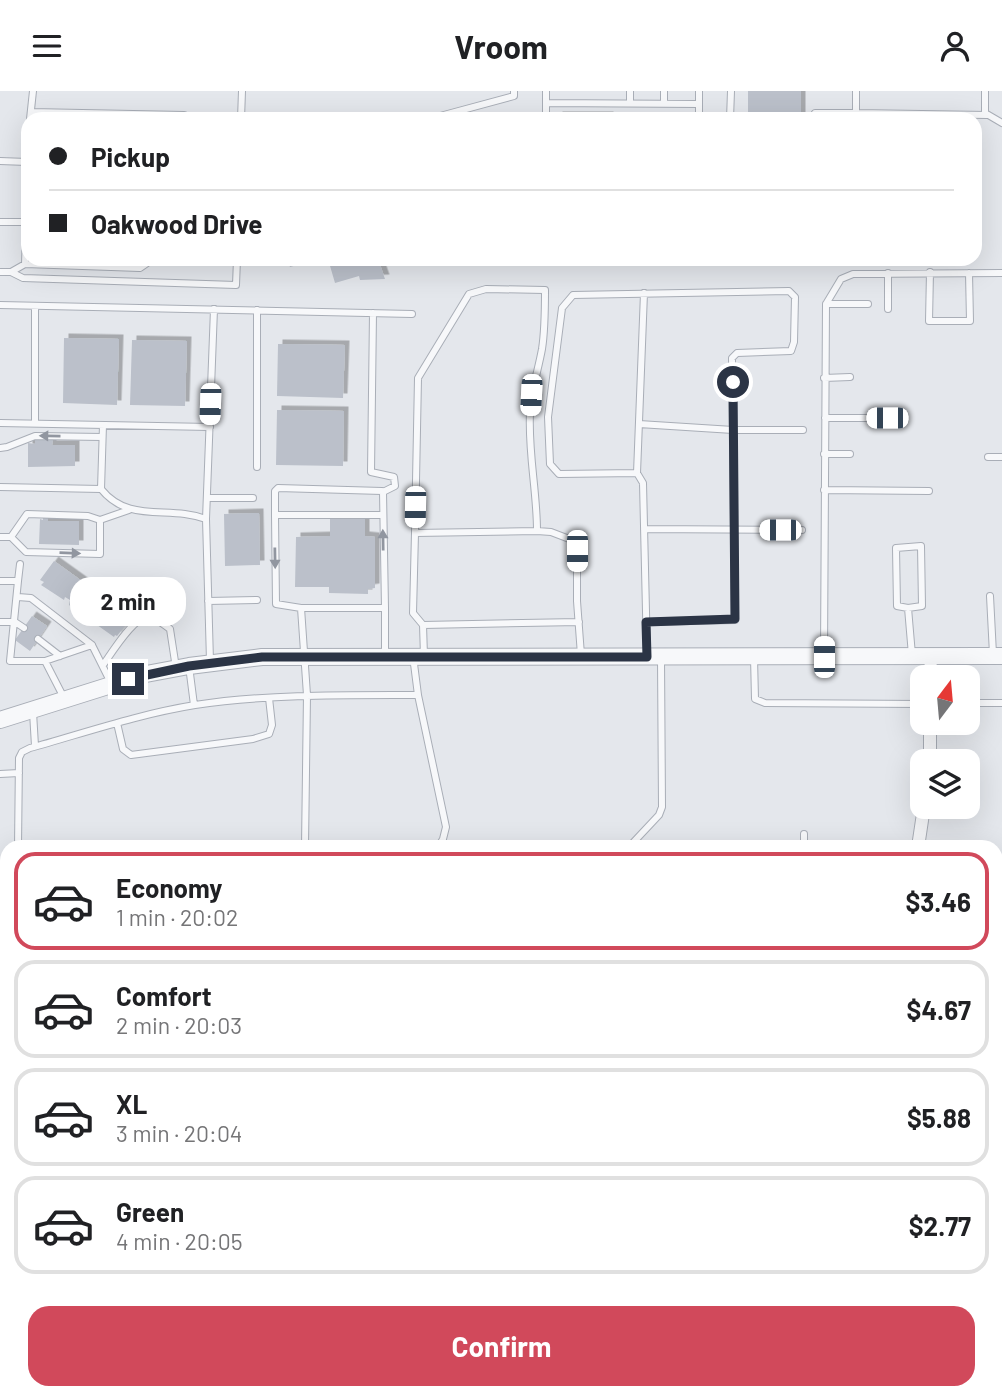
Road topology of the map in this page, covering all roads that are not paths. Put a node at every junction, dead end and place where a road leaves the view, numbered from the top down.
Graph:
1 (33, 91) edge
2 (242, 91) edge
3 (514, 91) edge
4 (546, 91) edge
5 (630, 91) edge
6 (664, 91) edge
7 (699, 91) edge
8 (731, 91) edge
9 (856, 91) edge
10 (985, 91) edge
11 (546, 103) junction
12 (629, 103) junction
13 (664, 104) junction
14 (699, 104) junction
15 (30, 112) edge
16 (242, 112) edge
17 (455, 112) edge
18 (546, 112) edge
19 (699, 112) edge
20 (730, 112) edge
21 (859, 112) edge
22 (982, 115) edge
23 (987, 115) junction
24 (1002, 123) edge
25 (0, 161) edge
26 (21, 162) edge
27 (0, 222) edge
28 (21, 222) edge
29 (22, 266) edge
30 (82, 266) edge
31 (143, 266) edge
32 (237, 266) edge
33 (0, 272) edge
34 (11, 272) junction
35 (930, 272) junction
36 (969, 272) junction
37 (888, 273) junction
38 (1002, 273) edge
39 (644, 293) junction
40 (826, 304) junction
41 (0, 305) edge
42 (868, 305) dead end
43 (35, 306) junction
44 (214, 309) junction
45 (888, 309) dead end
46 (257, 310) junction
47 (373, 313) junction
48 (412, 314) dead end
49 (824, 377) junction
50 (850, 377) dead end
51 (825, 418) junction
52 (887, 418) dead end
53 (0, 422) edge
54 (35, 423) junction
55 (639, 424) junction
56 (103, 425) junction
57 (210, 427) junction
58 (733, 430) junction
59 (803, 430) dead end
60 (102, 437) junction
61 (0, 448) edge
62 (824, 454) junction
63 (850, 454) dead end
64 (988, 457) dead end
65 (1002, 457) edge
66 (257, 467) dead end
67 (637, 473) junction
68 (0, 487) edge
69 (101, 489) junction
70 (824, 490) junction
71 (929, 491) dead end
72 (383, 492) junction
73 (207, 498) junction
74 (253, 498) dead end
75 (129, 510) junction
76 (275, 515) junction
77 (383, 515) junction
78 (206, 519) junction
79 (100, 520) junction
80 (644, 529) junction
81 (734, 530) junction
82 (802, 530) dead end
83 (537, 531) junction
84 (415, 533) junction
85 (0, 537) edge
86 (11, 537) junction
87 (20, 564) dead end
88 (0, 581) edge
89 (18, 581) junction
90 (990, 596) dead end
91 (18, 597) junction
92 (257, 600) dead end
93 (208, 601) junction
94 (301, 608) junction
95 (385, 608) junction
96 (908, 608) junction
97 (0, 622) edge
98 (15, 622) junction
99 (579, 622) junction
100 (646, 622) junction
101 (423, 625) junction
102 (24, 628) dead end
103 (38, 639) dead end
104 (92, 645) junction
105 (60, 656) junction
106 (303, 656) junction
107 (385, 656) junction
108 (419, 656) junction
109 (582, 657) junction
110 (654, 657) junction
111 (754, 657) junction
112 (824, 657) junction
113 (912, 657) junction
114 (930, 657) junction
115 (998, 657) edge
116 (0, 661) edge
117 (10, 661) junction
118 (45, 661) junction
119 (210, 663) junction
120 (103, 665) junction
121 (930, 665) edge
122 (183, 667) junction
123 (112, 684) junction
124 (307, 695) junction
125 (418, 695) junction
126 (269, 698) junction
127 (65, 699) junction
128 (980, 703) edge
129 (1002, 703) edge
130 (910, 704) edge
131 (194, 705) junction
132 (33, 710) junction
133 (0, 720) edge
134 (117, 723) junction
135 (35, 746) junction
136 (19, 773) junction
137 (0, 774) edge
138 (922, 819) edge
139 (803, 834) dead end
140 (18, 840) edge
141 (305, 840) edge
142 (442, 840) edge
143 (636, 840) edge
144 (803, 840) edge
145 (919, 840) edge

1 - 15 lane
2 - 16 lane
3 - 17 lane
4 - 11 lane
5 - 12 lane
6 - 13 lane
7 - 14 lane
8 - 20 lane
9 - 21 lane
10 - 23 lane
11 - 12 lane
11 - 18 lane
12 - 13 lane
13 - 14 lane
14 - 19 lane
22 - 23 lane
23 - 24 lane
25 - 26 lane
27 - 28 lane
29 - 34 lane
30 - 31 lane
32 - 34 lane
33 - 34 lane
35 - 36 lane
35 - 36 lane
35 - 37 lane
36 - 38 lane
37 - 40 lane
37 - 45 lane
39 - 55 lane
39 - 58 lane
39 - 67 lane
40 - 42 lane
40 - 49 lane
41 - 43 lane
43 - 44 lane
43 - 54 lane
44 - 46 lane
44 - 57 lane
46 - 47 lane
46 - 66 lane
47 - 48 lane
47 - 72 lane
49 - 50 lane
49 - 51 lane
51 - 52 lane
51 - 62 lane
53 - 54 lane
54 - 56 lane
55 - 58 lane
55 - 67 lane
56 - 57 lane
56 - 60 lane
57 - 73 lane
58 - 59 lane
58 - 81 lane
60 -> 61 lane
60 - 69 lane
62 - 63 lane
62 - 70 lane
64 - 65 lane
67 - 80 lane
68 - 69 lane
69 - 75 lane
70 - 71 lane
70 - 112 lane
72 - 76 lane
72 - 77 lane
73 - 74 lane
73 - 78 lane
75 - 78 lane
75 - 79 lane
76 - 77 lane
76 -> 94 lane
95 -> 77 lane
78 - 93 lane
79 - 86 lane
86 -> 79 lane
80 - 81 lane
80 - 100 lane
81 - 82 lane
81 - 100 lane
83 - 84 lane
83 - 84 lane
83 - 99 lane
84 - 101 lane
85 - 86 lane
87 - 89 lane
88 - 89 lane
89 - 91 lane
90 - 115 lane
91 - 98 lane
91 - 104 lane
92 - 93 lane
93 - 119 lane
94 - 95 lane
94 - 106 lane
95 - 107 lane
96 - 96 lane
96 - 113 lane
97 - 98 lane
98 - 102 lane
98 - 117 lane
99 - 101 lane
99 - 109 lane
100 - 110 lane
101 - 108 lane
103 - 105 lane
104 - 105 lane
104 - 120 lane
105 - 118 lane
106 - 107 street
106 - 119 street
106 - 124 lane
107 - 108 street
108 - 109 street
108 - 125 lane
109 - 110 street
110 - 111 street
110 - 143 lane
111 - 112 street
111 - 130 lane
112 - 113 street
113 - 114 street
114 - 115 street
114 - 121 street
116 - 117 lane
117 - 118 lane
118 - 127 lane
119 - 122 street
120 - 122 lane
120 - 123 lane
122 - 123 street
122 - 131 lane
123 - 127 street
124 - 125 lane
124 - 126 lane
124 - 141 lane
125 - 142 lane
126 - 131 lane
126 - 134 lane
127 - 132 street
128 - 129 lane
131 - 134 lane
132 - 133 street
132 - 135 lane
134 - 135 lane
135 - 136 lane
136 - 137 lane
136 - 140 lane
138 - 145 street
139 - 144 lane

